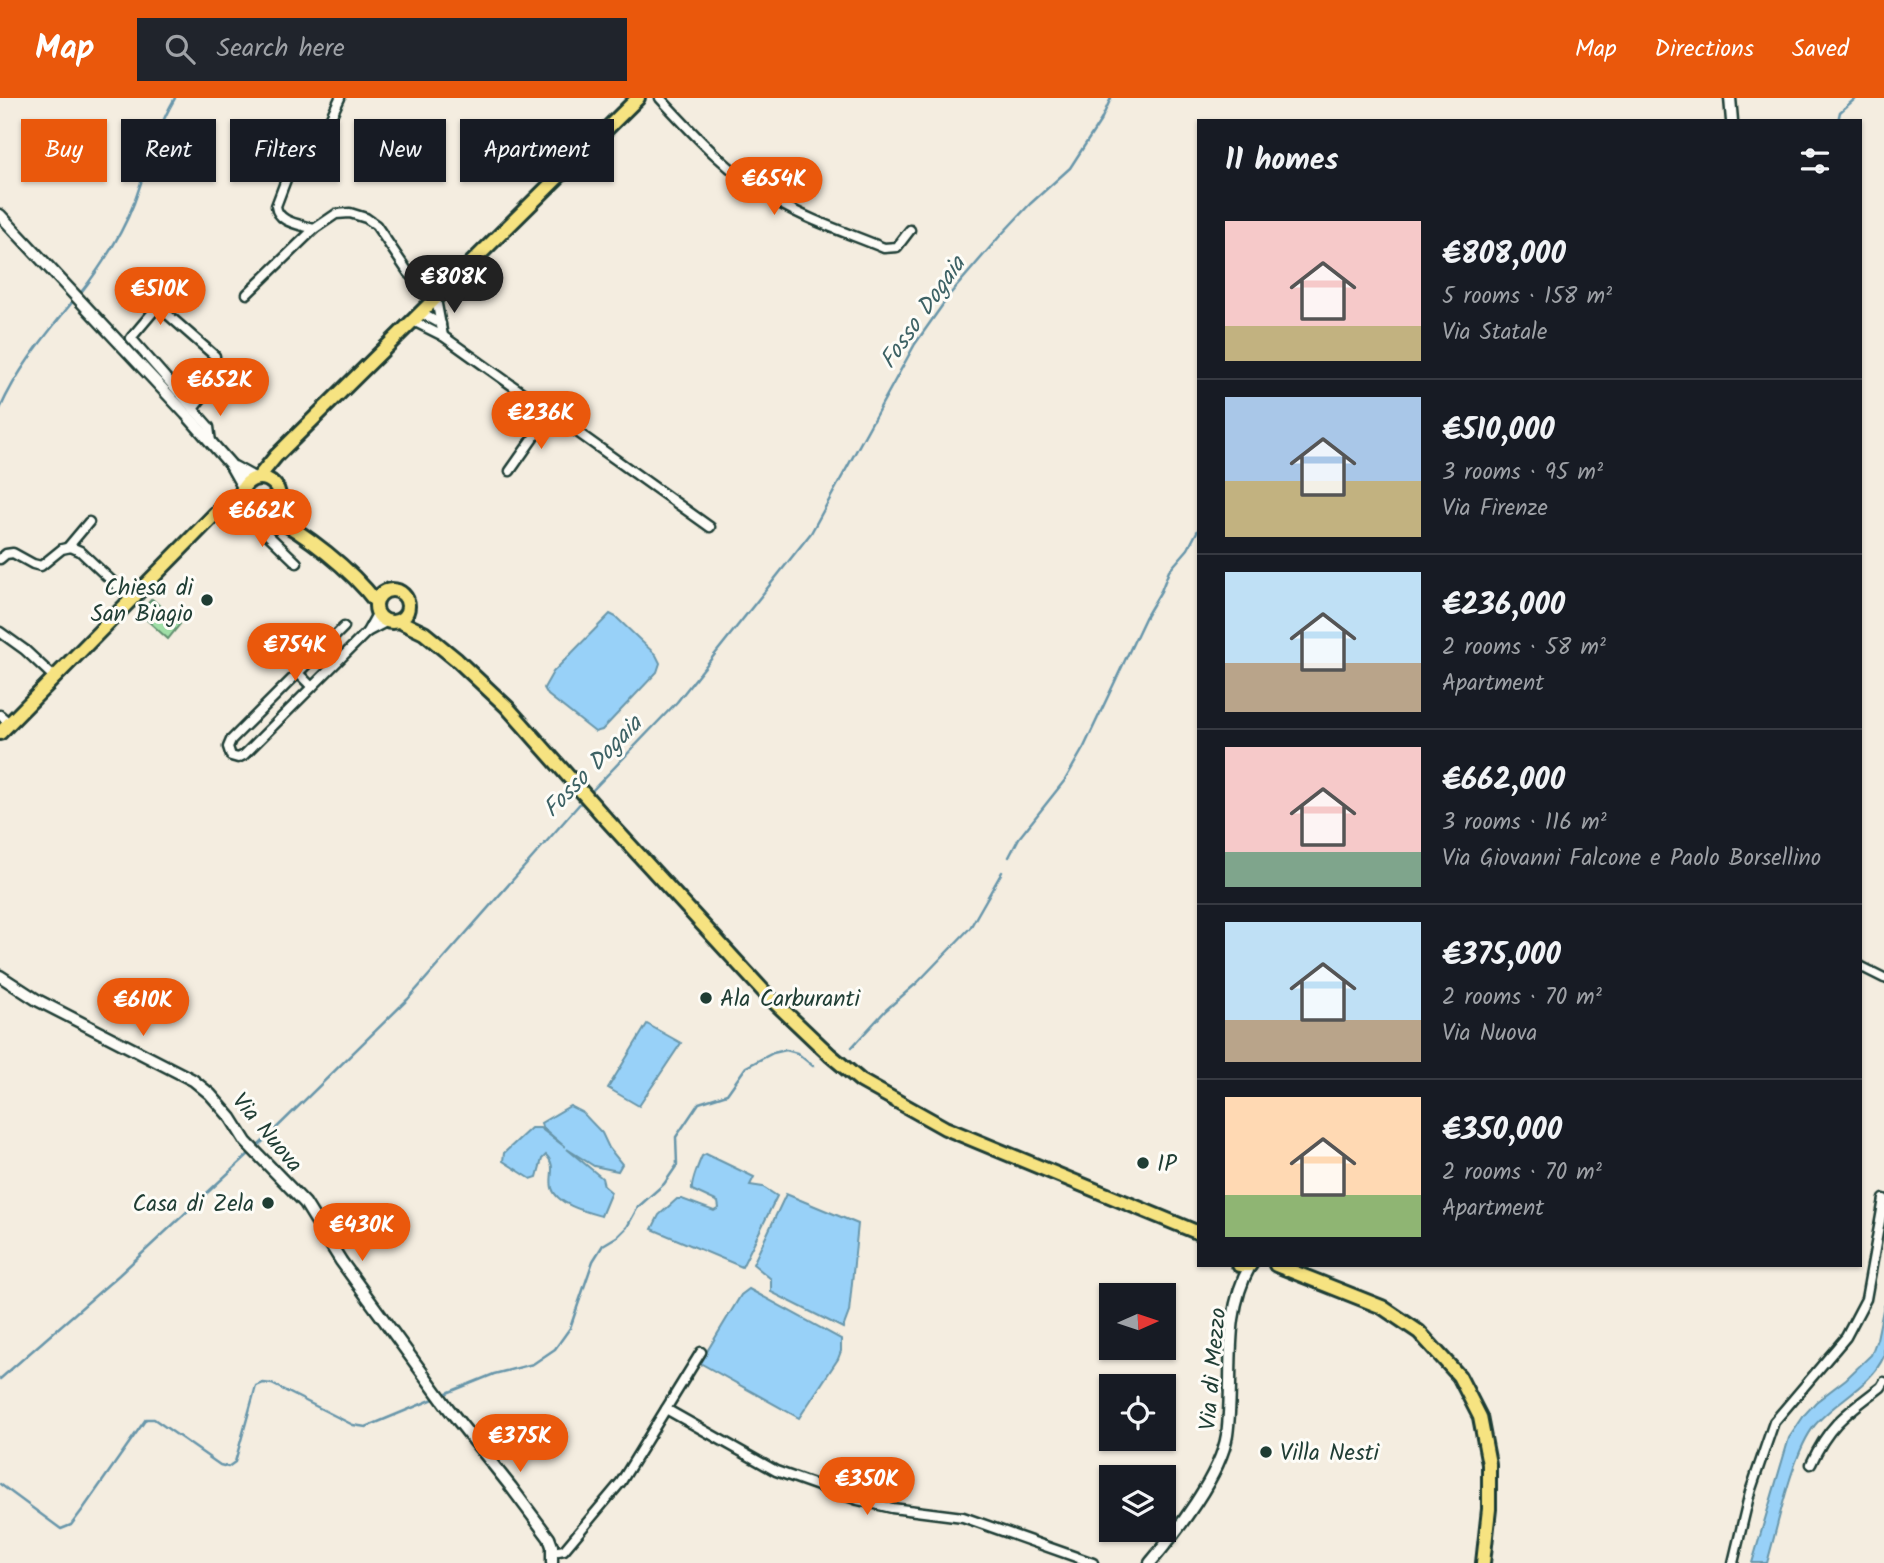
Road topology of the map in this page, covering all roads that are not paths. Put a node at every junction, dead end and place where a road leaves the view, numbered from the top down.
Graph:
1 (340, 98) edge
2 (638, 98) edge
3 (660, 98) edge
4 (1730, 98) edge
5 (1732, 119) edge
6 (0, 215) edge
7 (314, 229) junction
8 (910, 230) dead end
9 (247, 295) dead end
10 (436, 299) junction
11 (417, 317) junction
12 (441, 324) junction
13 (443, 336) junction
14 (194, 409) junction
15 (550, 414) junction
16 (211, 443) junction
17 (276, 456) junction
18 (510, 471) dead end
19 (274, 484) junction
20 (248, 489) junction
21 (278, 504) junction
22 (266, 515) junction
23 (89, 522) dead end
24 (291, 526) junction
25 (710, 527) dead end
26 (68, 547) junction
27 (0, 559) edge
28 (297, 563) dead end
29 (359, 581) junction
30 (386, 591) junction
31 (132, 600) junction
32 (408, 608) junction
33 (384, 614) junction
34 (344, 627) dead end
35 (0, 632) edge
36 (424, 633) junction
37 (297, 672) junction
38 (55, 678) junction
39 (312, 687) junction
40 (3, 724) edge
41 (1862, 966) edge
42 (0, 976) edge
43 (1884, 978) edge
44 (1884, 1199) edge
45 (1197, 1232) edge
46 (1238, 1267) edge
47 (1249, 1267) edge
48 (1284, 1267) edge
49 (1240, 1282) junction
50 (702, 1352) dead end
51 (1884, 1382) edge
52 (666, 1409) junction
53 (1811, 1464) dead end
54 (553, 1557) edge
55 (1093, 1563) edge
56 (1150, 1563) edge
57 (1483, 1563) edge
58 (1732, 1563) edge

1 - 7 street
2 - 10 main road
3 - 8 street
4 - 5 street
6 - 16 street
7 - 9 street
7 - 10 street
10 - 11 main road
10 - 12 street
11 - 12 street
11 - 13 street
11 - 17 main road
12 - 13 street
13 - 15 street
14 - 14 street
14 - 16 street
15 - 18 street
15 - 25 street
16 - 20 street
17 - 19 main road
17 - 20 main road
19 - 20 main road
19 - 21 main road
20 - 22 main road
20 - 31 main road
21 - 22 main road
21 - 24 main road
22 - 24 main road
22 - 28 street
23 - 26 street
24 - 29 main road
26 - 27 street
26 - 31 street
29 - 30 main road
29 - 33 main road
30 - 32 main road
30 - 33 main road
31 - 38 main road
32 - 33 main road
32 - 36 main road
33 - 36 main road
33 - 39 street
34 - 37 street
35 - 38 street
36 - 45 main road
37 - 39 street
37 - 39 street
38 - 40 main road
41 - 43 street
42 - 54 street, Via Nuova
44 - 58 street
46 - 49 street
47 - 49 street
48 - 57 main road
49 - 56 street, Via di Mezzo
50 - 52 street
51 - 53 street
52 - 54 street
52 - 55 street

